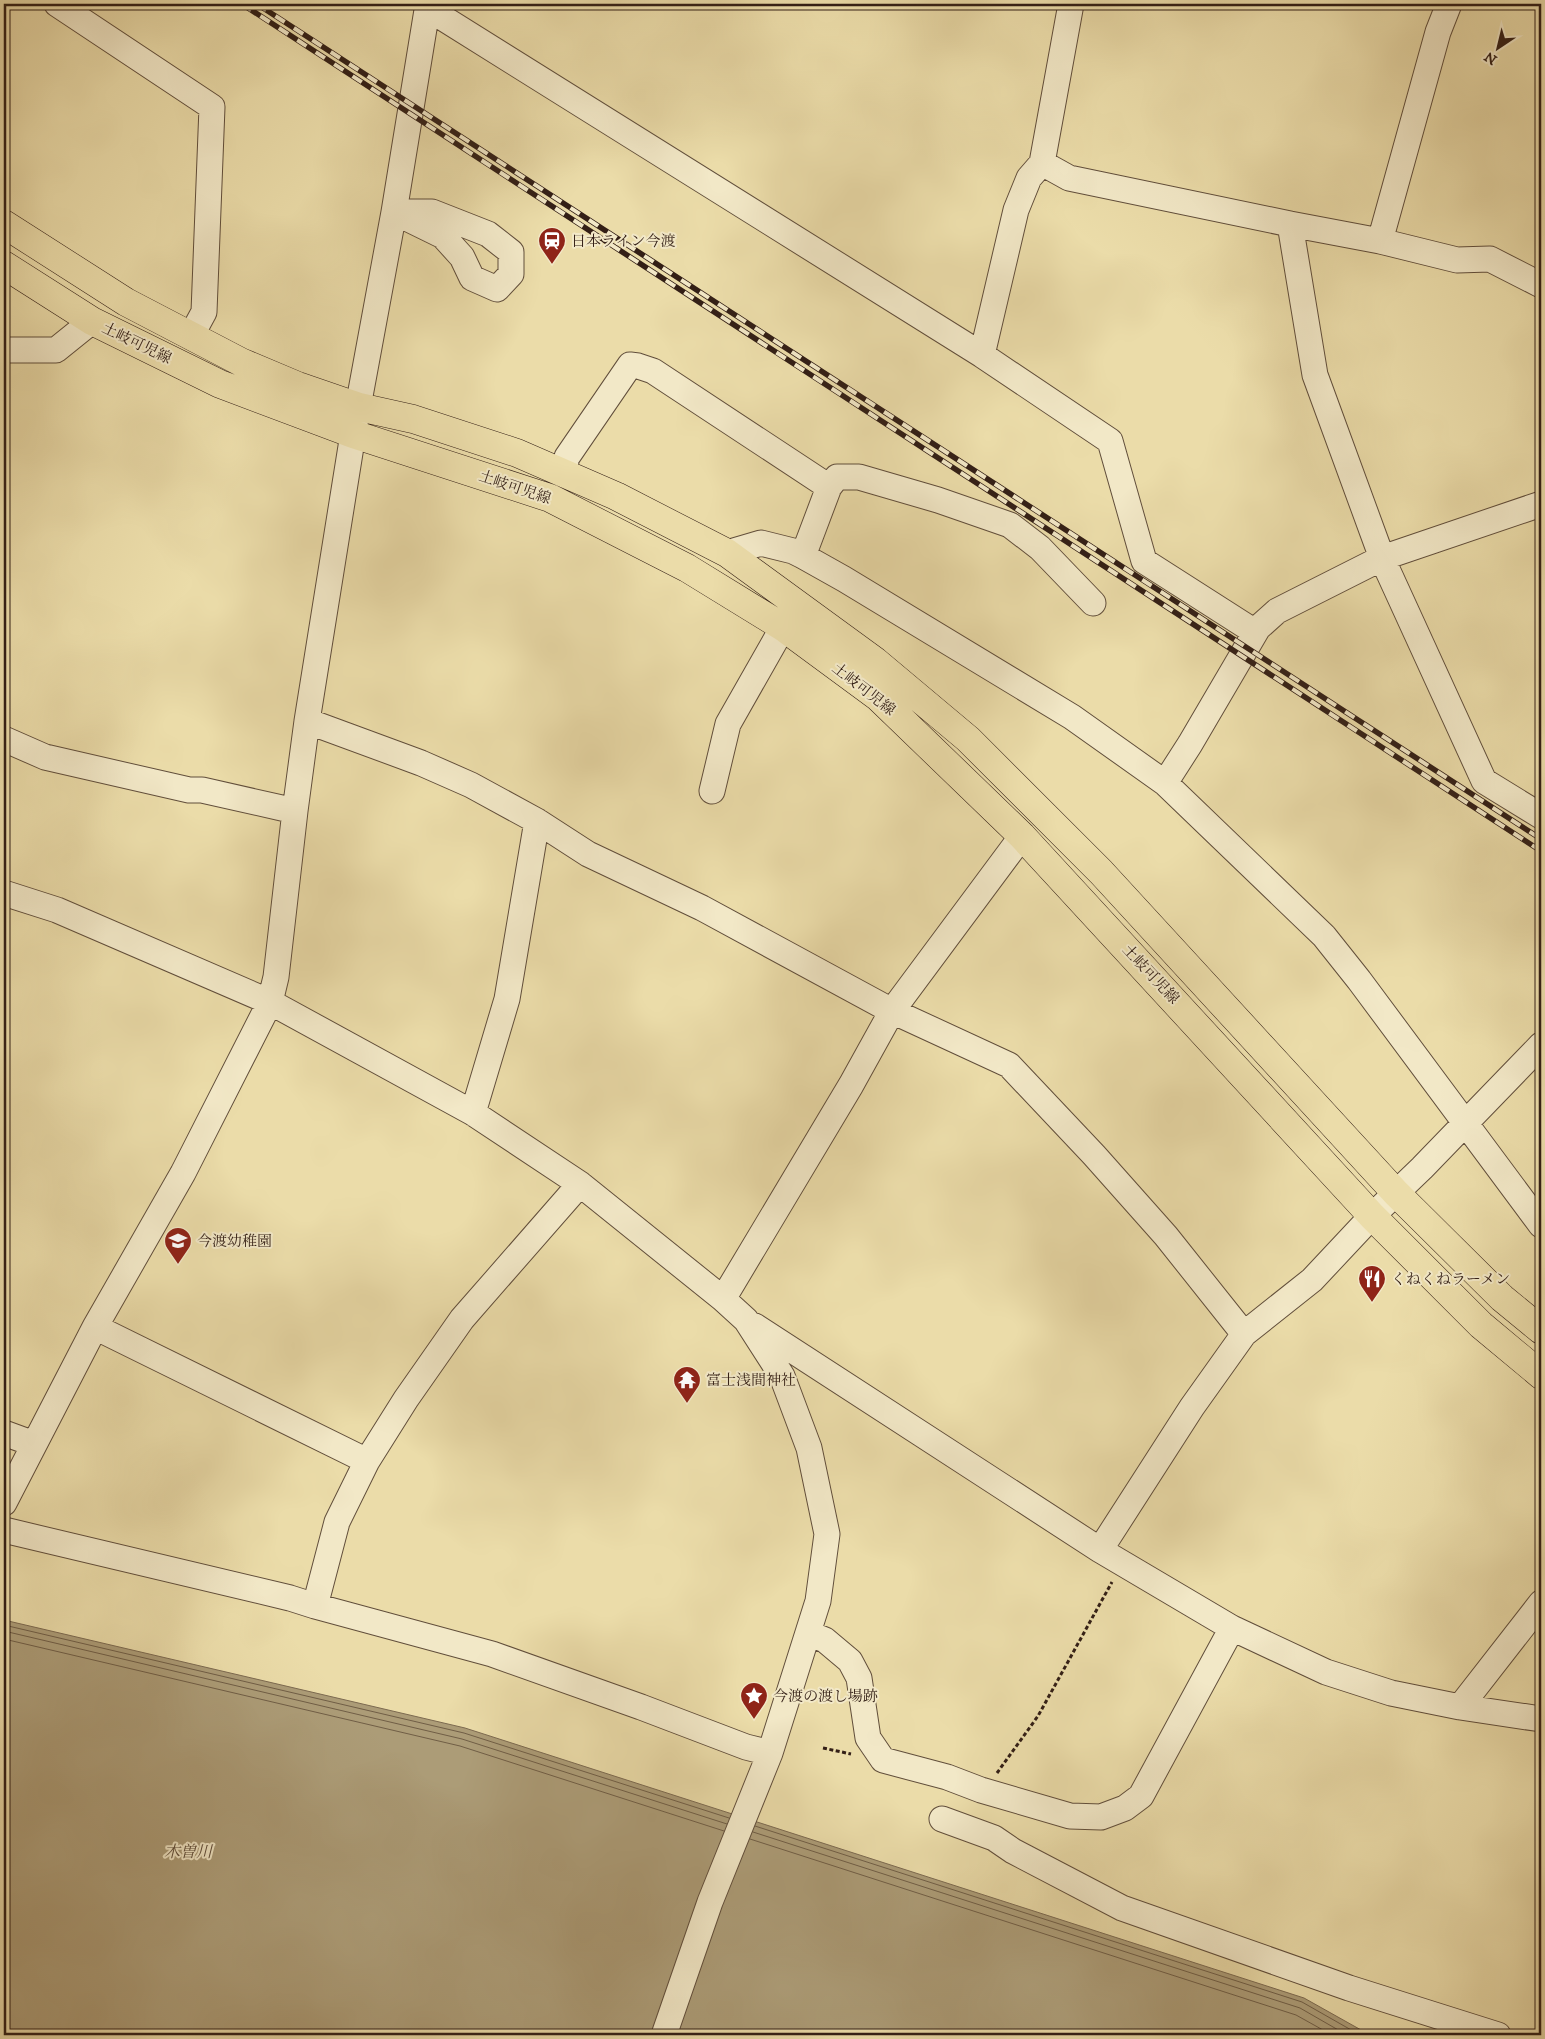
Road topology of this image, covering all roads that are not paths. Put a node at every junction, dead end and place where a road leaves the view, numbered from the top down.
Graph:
1 (57, 4) edge
2 (1070, 4) edge
3 (1449, 4) edge
4 (427, 6) edge
5 (1042, 163) junction
6 (394, 212) junction
7 (4, 224) edge
8 (1290, 224) junction
9 (488, 234) junction
10 (1380, 241) junction
11 (462, 257) junction
12 (4, 265) edge
13 (1541, 285) edge
14 (92, 321) junction
15 (191, 336) junction
16 (4, 350) edge
17 (982, 355) junction
18 (359, 407) junction
19 (352, 434) junction
20 (563, 473) junction
21 (829, 487) junction
22 (1541, 504) edge
23 (727, 553) junction
24 (802, 556) junction
25 (1382, 558) junction
26 (1093, 603) dead end
27 (783, 627) junction
28 (1255, 632) junction
29 (307, 721) junction
30 (4, 738) edge
31 (1165, 783) junction
32 (712, 791) dead end
33 (295, 811) junction
34 (1541, 816) edge
35 (537, 820) junction
36 (1022, 836) junction
37 (4, 893) edge
38 (270, 1002) junction
39 (892, 1011) junction
40 (1541, 1046) edge
41 (473, 1113) junction
42 (1466, 1122) junction
43 (580, 1184) junction
44 (1396, 1193) junction
45 (1372, 1216) junction
46 (1541, 1225) edge
47 (723, 1299) junction
48 (746, 1320) junction
49 (95, 1327) junction
50 (1541, 1330) edge
51 (1244, 1334) junction
52 (1541, 1375) edge
53 (4, 1433) edge
54 (34, 1444) junction
55 (367, 1461) junction
56 (4, 1503) edge
57 (4, 1530) edge
58 (1100, 1550) junction
59 (1541, 1603) edge
60 (315, 1606) junction
61 (1232, 1628) junction
62 (808, 1633) junction
63 (1460, 1707) junction
64 (1541, 1719) edge
65 (770, 1753) junction
66 (942, 1819) dead end
67 (664, 2035) edge
68 (1498, 2035) edge

1 - 15 street
2 - 5 street
3 - 10 street
4 - 6 street
4 - 17 street
5 - 8 street
5 - 17 street
6 - 9 street
6 - 11 street
6 - 18 street
7 - 15 main road, 土岐可児線
8 - 10 street
8 - 25 street
9 - 11 street
9 - 11 street
10 - 13 street
12 - 14 main road, 土岐可児線
14 - 16 street
14 - 19 main road, 土岐可児線
15 - 18 main road, 土岐可児線
17 - 28 street
18 - 19 street
18 - 20 main road, 土岐可児線
19 - 27 main road, 土岐可児線
19 - 29 street
20 - 21 street
20 - 23 main road, 土岐可児線
21 - 24 street
21 - 26 street
22 - 25 street
23 - 24 street
23 - 44 main road, 土岐可児線
24 - 31 street
25 - 28 street
25 - 34 street
27 - 32 street
27 - 36 main road, 土岐可児線
28 - 31 street
29 - 33 street
29 - 35 street
30 - 33 street
31 - 42 street
33 - 38 street
35 - 39 street
35 - 41 street
36 - 39 street
36 - 45 main road, 土岐可児線
37 - 38 street
38 - 41 street
38 - 49 street
39 - 47 street
39 - 51 street
40 - 42 street
41 - 43 street
42 - 44 street
42 - 46 street
43 - 47 street
43 - 55 street
44 - 45 street
44 - 50 main road, 土岐可児線
45 - 51 street
45 - 52 main road, 土岐可児線
47 - 48 street
48 - 58 street
48 - 62 street
49 - 54 street
49 - 55 street
51 - 58 street
53 - 54 street
54 - 56 street
55 - 60 street
57 - 60 street
58 - 61 street
59 - 63 street
60 - 65 street
61 - 62 street
61 - 63 street
62 - 65 street
63 - 64 street
65 - 67 street
66 - 68 street

